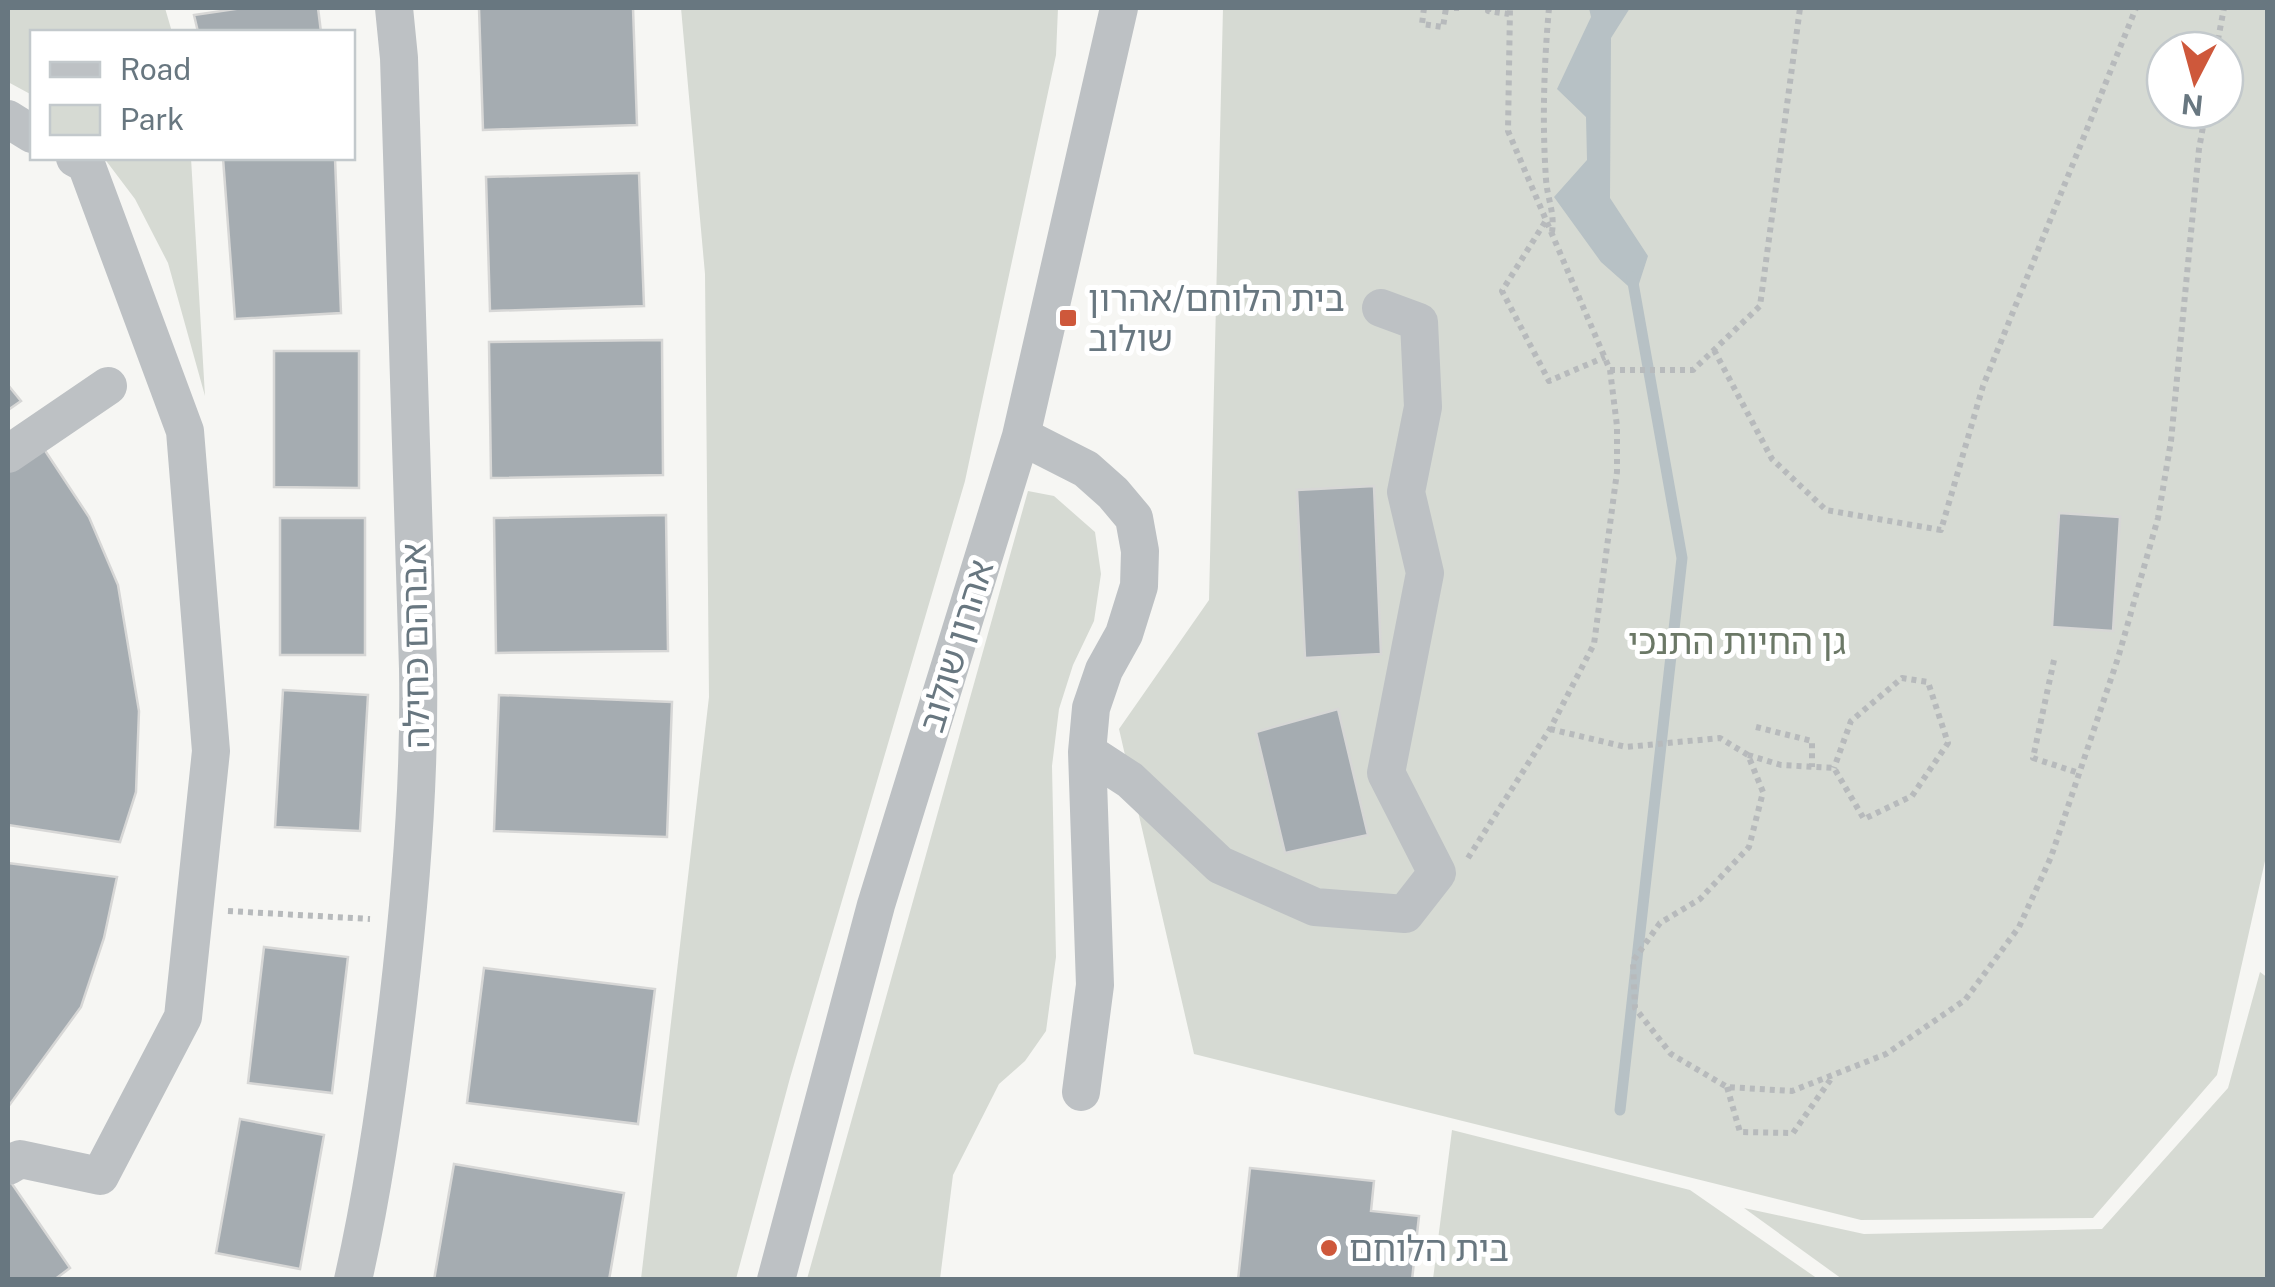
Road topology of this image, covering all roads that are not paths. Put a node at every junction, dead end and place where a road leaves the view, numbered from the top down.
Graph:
1 (394, 8) edge
2 (1119, 8) edge
3 (8, 120) edge
4 (30, 133) edge
5 (79, 160) edge
6 (1381, 308) dead end
7 (108, 386) dead end
8 (1021, 436) junction
9 (8, 454) edge
10 (1087, 752) junction
11 (1081, 1092) dead end
12 (8, 1166) edge
13 (353, 1280) edge
14 (776, 1280) edge

1 - 13 street, אברהם כחילה
2 - 8 street, אהרון שולוב
3 - 4 street
5 - 12 street
6 - 10 street
7 - 9 street
8 - 10 street
8 - 14 street, אהרון שולוב
10 - 11 street

